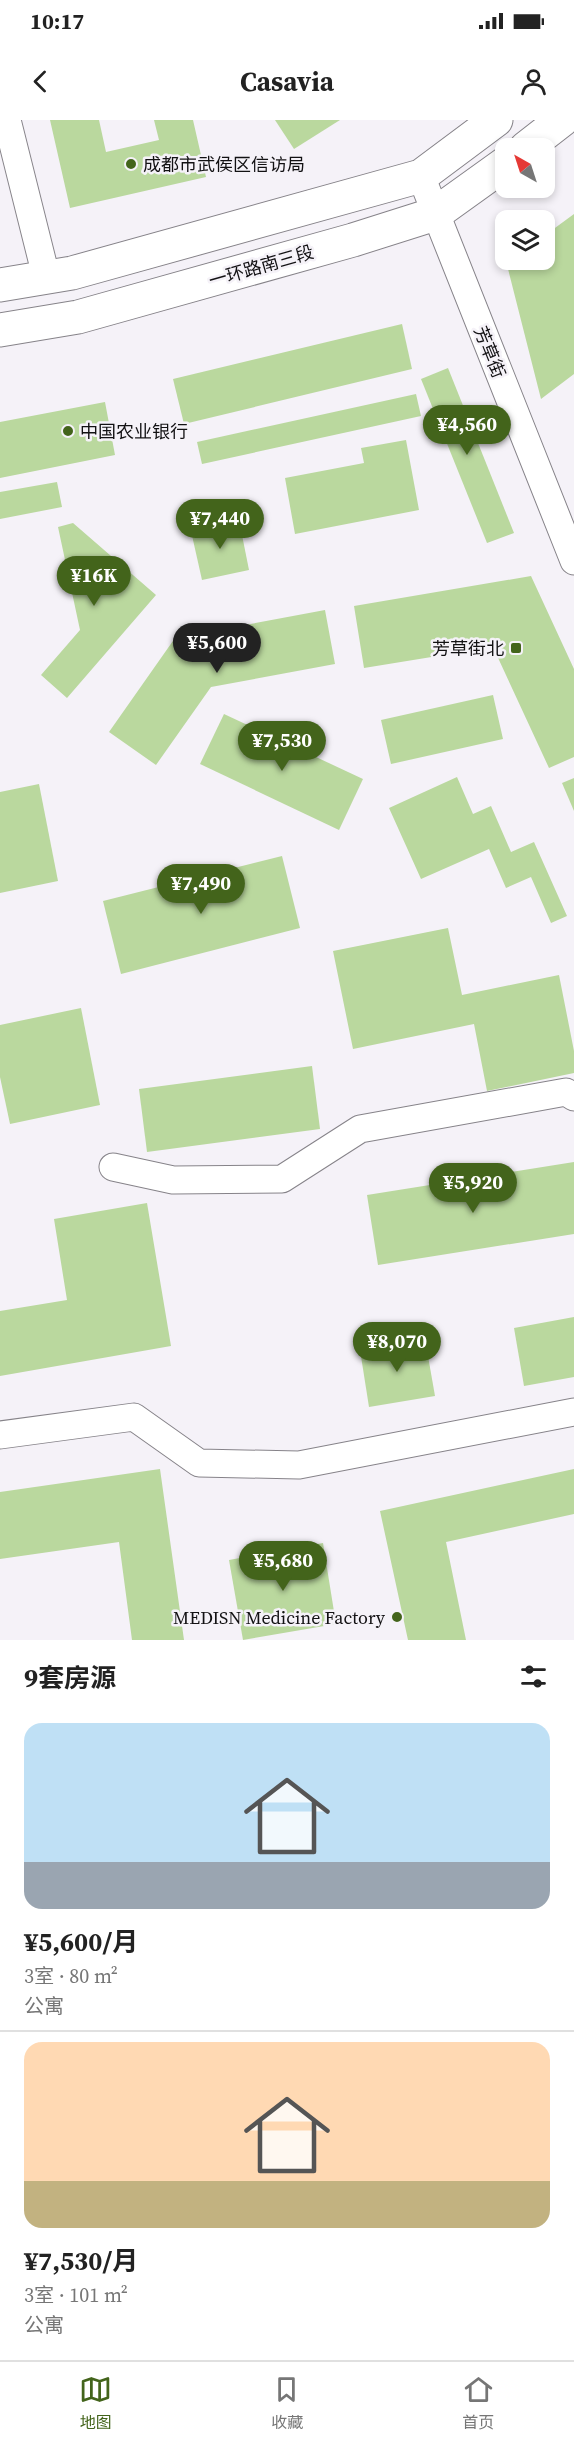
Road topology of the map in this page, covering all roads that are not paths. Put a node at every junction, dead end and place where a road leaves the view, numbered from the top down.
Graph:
1 (7, 120) edge
2 (496, 120) edge
3 (562, 120) edge
4 (539, 138) edge
5 (495, 172) edge
6 (421, 176) junction
7 (435, 214) junction
8 (45, 272) dead end
9 (0, 285) edge
10 (0, 330) edge
11 (574, 561) edge
12 (574, 1097) edge
13 (113, 1167) dead end
14 (574, 1412) edge
15 (0, 1435) edge

1 - 8 street
2 - 6 main road
3 - 4 main road
5 - 7 main road, 一环路南三段
6 - 7 street, 芳草街
6 - 9 main road
7 - 10 main road, 一环路南三段
7 - 11 street, 芳草街
12 - 13 street
14 - 15 street

